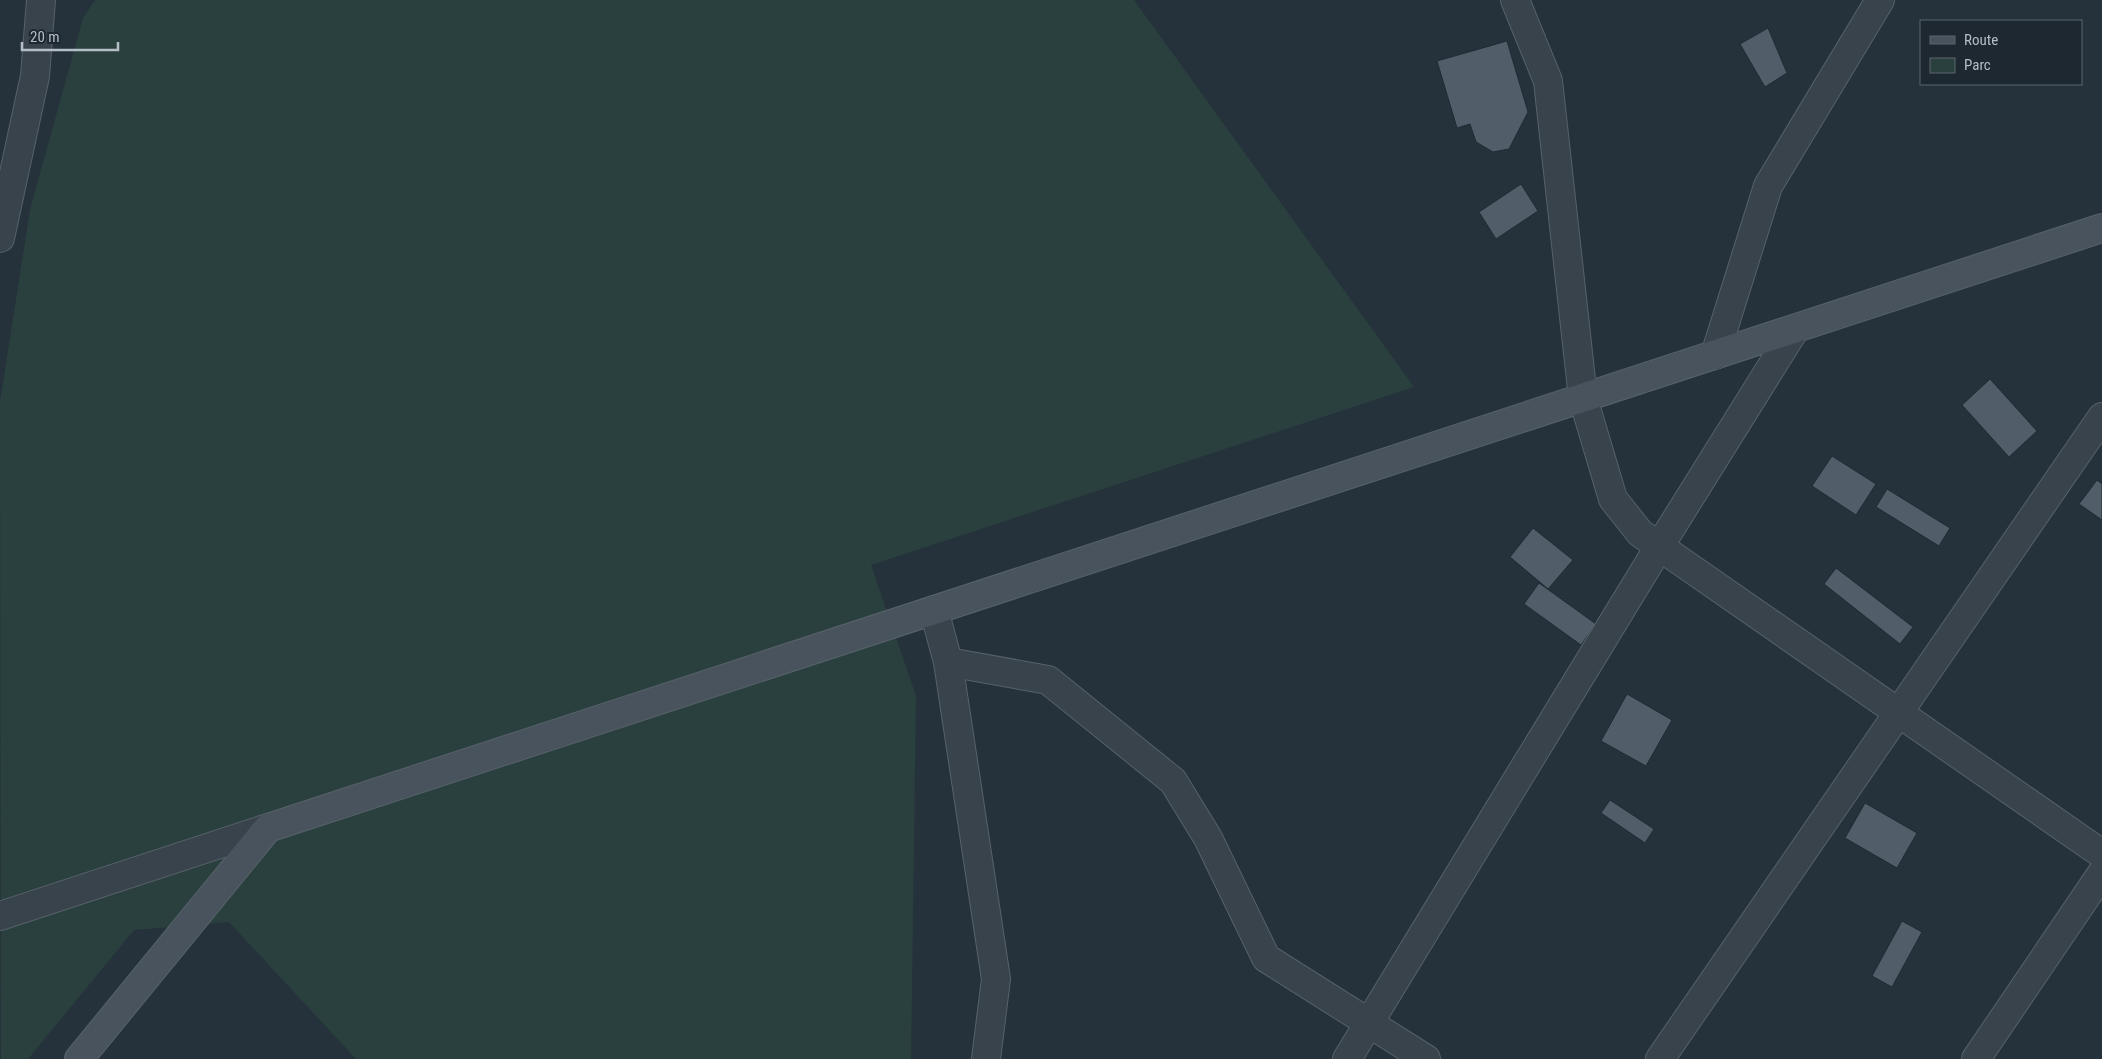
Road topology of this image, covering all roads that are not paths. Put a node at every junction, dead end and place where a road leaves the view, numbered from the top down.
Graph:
1 (41, 0) edge
2 (1515, 0) edge
3 (1880, 0) edge
4 (2102, 228) edge
5 (0, 238) edge
6 (1795, 329) junction
7 (1715, 355) junction
8 (1583, 398) junction
9 (2102, 418) edge
10 (1659, 547) junction
11 (934, 610) junction
12 (948, 662) junction
13 (1899, 712) junction
14 (268, 828) junction
15 (2102, 854) edge
16 (2102, 873) edge
17 (0, 916) edge
18 (1369, 1023) junction
19 (79, 1059) edge
20 (986, 1059) edge
21 (1347, 1059) edge
22 (1426, 1059) edge
23 (1660, 1059) edge
24 (1976, 1059) edge

1 - 5 street
2 - 8 street
3 - 7 street
4 - 6 street
6 - 7 street
6 - 10 street
7 - 8 street
8 - 10 street
8 - 11 street
9 - 13 street
10 - 13 street
10 - 18 street
11 - 12 street
11 - 14 street
12 - 18 street
12 - 20 street
13 - 15 street
13 - 23 street
14 - 17 street
14 - 19 street
16 - 24 street
18 - 21 street
18 - 22 street

